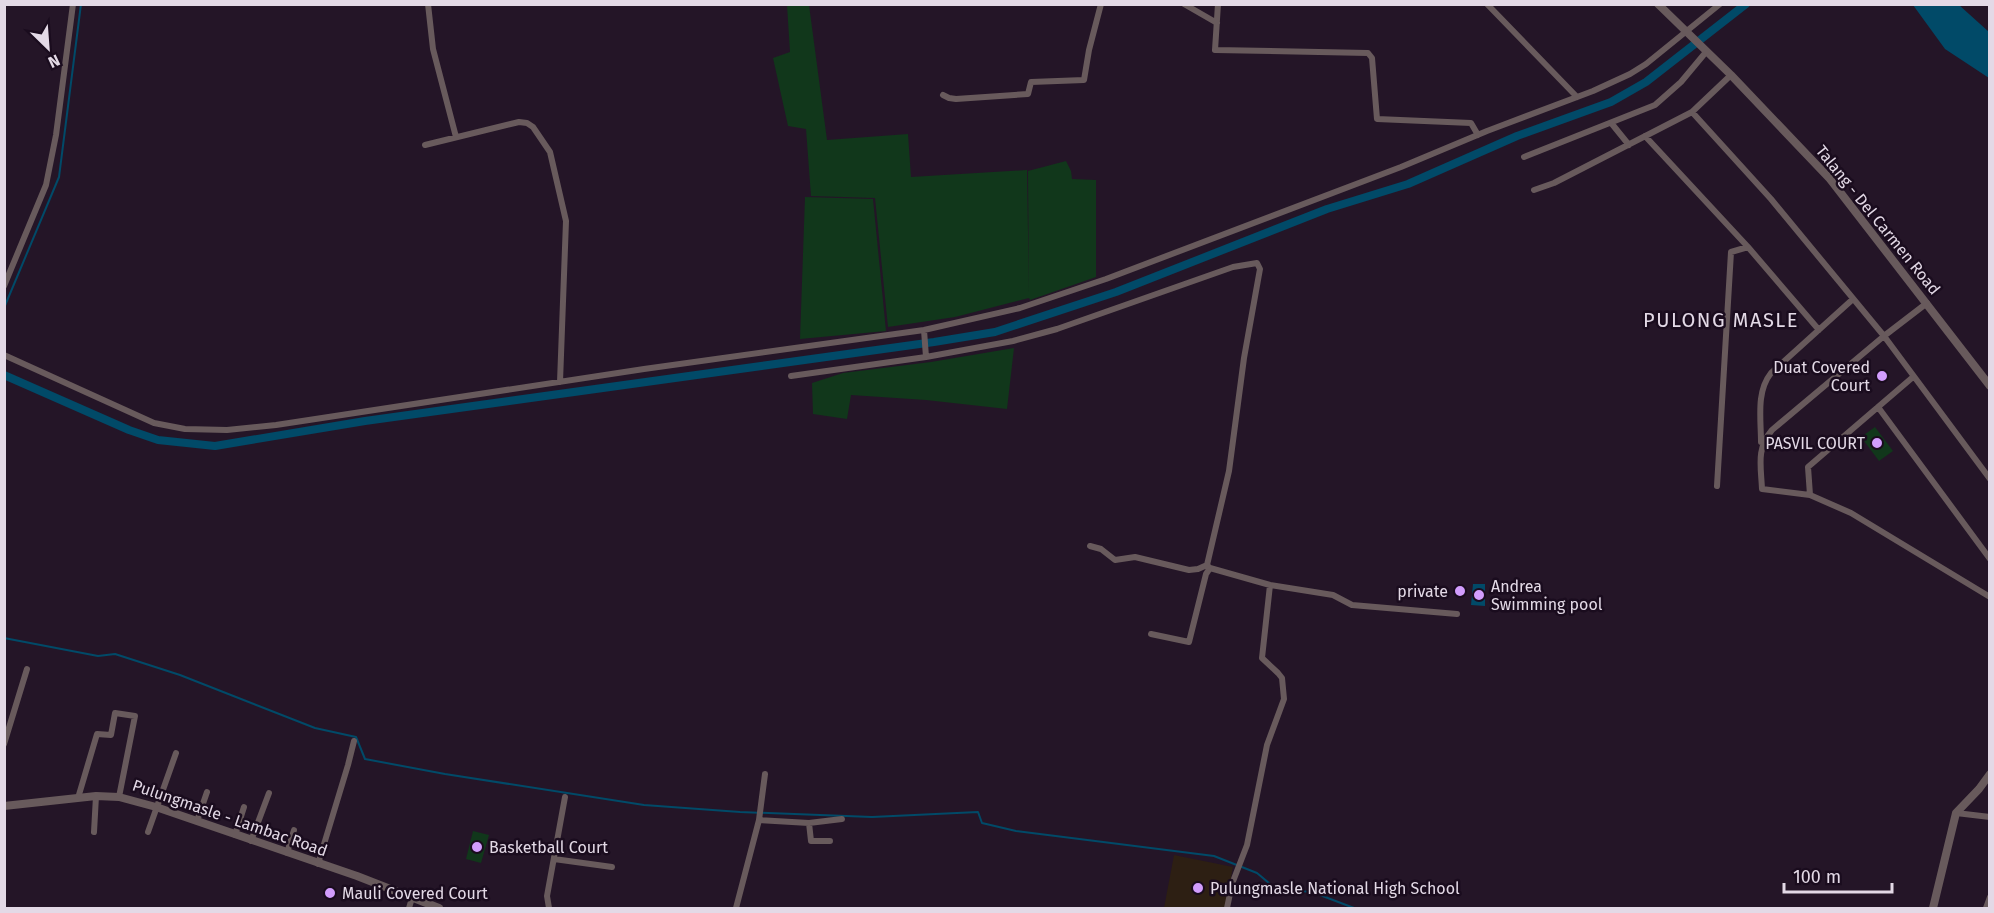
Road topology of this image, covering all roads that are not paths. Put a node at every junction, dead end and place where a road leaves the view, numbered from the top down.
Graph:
1 (73, 4) edge
2 (428, 4) edge
3 (1101, 4) edge
4 (1184, 4) edge
5 (1218, 4) edge
6 (1487, 4) edge
7 (1658, 4) edge
8 (1720, 4) edge
9 (1217, 23) junction
10 (1688, 35) junction
11 (1703, 50) junction
12 (1731, 75) junction
13 (943, 95) dead end
14 (1577, 97) junction
15 (1692, 112) junction
16 (1612, 124) junction
17 (1478, 135) junction
18 (1645, 136) junction
19 (456, 137) junction
20 (425, 145) dead end
21 (1629, 145) junction
22 (1524, 157) dead end
23 (1534, 190) dead end
24 (1748, 247) junction
25 (4, 286) edge
26 (1853, 299) junction
27 (1927, 303) junction
28 (1819, 330) junction
29 (924, 333) junction
30 (1884, 336) junction
31 (926, 354) junction
32 (4, 355) edge
33 (791, 376) dead end
34 (1913, 377) junction
35 (560, 382) junction
36 (1989, 386) edge
37 (1878, 407) junction
38 (1761, 448) junction
39 (1989, 479) edge
40 (1717, 486) dead end
41 (1810, 495) junction
42 (1090, 546) dead end
43 (1989, 559) edge
44 (1209, 567) junction
45 (1270, 585) junction
46 (1988, 594) edge
47 (1457, 614) dead end
48 (1151, 634) dead end
49 (27, 669) dead end
50 (354, 741) dead end
51 (4, 744) edge
52 (176, 753) dead end
53 (765, 774) dead end
54 (1989, 774) edge
55 (207, 792) dead end
56 (269, 794) dead end
57 (96, 796) junction
58 (119, 797) junction
59 (565, 797) dead end
60 (78, 798) junction
61 (4, 806) edge
62 (156, 807) junction
63 (244, 807) dead end
64 (1956, 813) junction
65 (1989, 817) edge
66 (759, 819) junction
67 (842, 819) dead end
68 (197, 821) junction
69 (809, 823) junction
70 (294, 830) dead end
71 (94, 832) dead end
72 (148, 832) dead end
73 (235, 835) junction
74 (251, 841) junction
75 (830, 842) dead end
76 (287, 853) junction
77 (554, 859) junction
78 (318, 864) junction
79 (612, 867) dead end
80 (1989, 897) edge
81 (412, 898) junction
82 (409, 909) edge
83 (439, 909) edge
84 (549, 909) edge
85 (736, 909) edge
86 (1227, 909) edge
87 (1933, 909) edge
88 (1986, 909) edge

1 - 25 street
2 - 19 street
3 - 13 street
4 - 9 street
5 - 9 street
6 - 14 street
7 - 10 street, Talang - Del Carmen Road
8 - 10 street
9 - 17 street
10 - 11 street, Talang - Del Carmen Road
10 - 14 street
11 - 12 street, Talang - Del Carmen Road
11 - 16 street
12 - 15 street
12 - 27 street, Talang - Del Carmen Road
14 - 17 street
15 - 18 street
15 - 26 street
16 - 21 street
16 - 22 street
17 - 29 street
18 - 21 street
18 - 24 street
19 - 20 street
19 - 35 street
21 - 23 street
24 - 28 street
24 - 40 street
26 - 28 street
26 - 30 street
27 - 30 street
27 - 36 street, Talang - Del Carmen Road
28 - 38 street
29 - 31 street
29 - 35 street
30 - 34 street
30 - 38 street
31 - 33 street
31 - 44 street
32 - 35 street
34 - 37 street
34 - 39 street
37 - 41 street
37 - 43 street
38 - 41 street
41 - 46 street
42 - 44 street
44 - 45 street
44 - 48 street
45 - 47 street
45 - 86 street
49 - 51 street
50 - 78 street
52 - 62 street
53 - 66 street
54 - 64 street
55 - 68 street
56 - 74 street
57 - 58 street, Pulungmasle - Lambac Road
57 - 60 street, Pulungmasle - Lambac Road
57 - 71 street
58 - 60 street
58 - 62 street, Pulungmasle - Lambac Road
59 - 77 street
60 - 61 street, Pulungmasle - Lambac Road
62 - 68 street, Pulungmasle - Lambac Road
62 - 72 street
63 - 73 street
64 - 65 street
64 - 87 street
66 - 69 street
66 - 85 street
67 - 69 street
68 - 73 street, Pulungmasle - Lambac Road
69 - 75 street
70 - 76 street
73 - 74 street, Pulungmasle - Lambac Road
74 - 76 street, Pulungmasle - Lambac Road
76 - 78 street, Pulungmasle - Lambac Road
77 - 79 street
77 - 84 street
78 - 81 street, Pulungmasle - Lambac Road
80 - 88 street
81 - 82 street
81 - 83 street, Pulungmasle - Lambac Road

